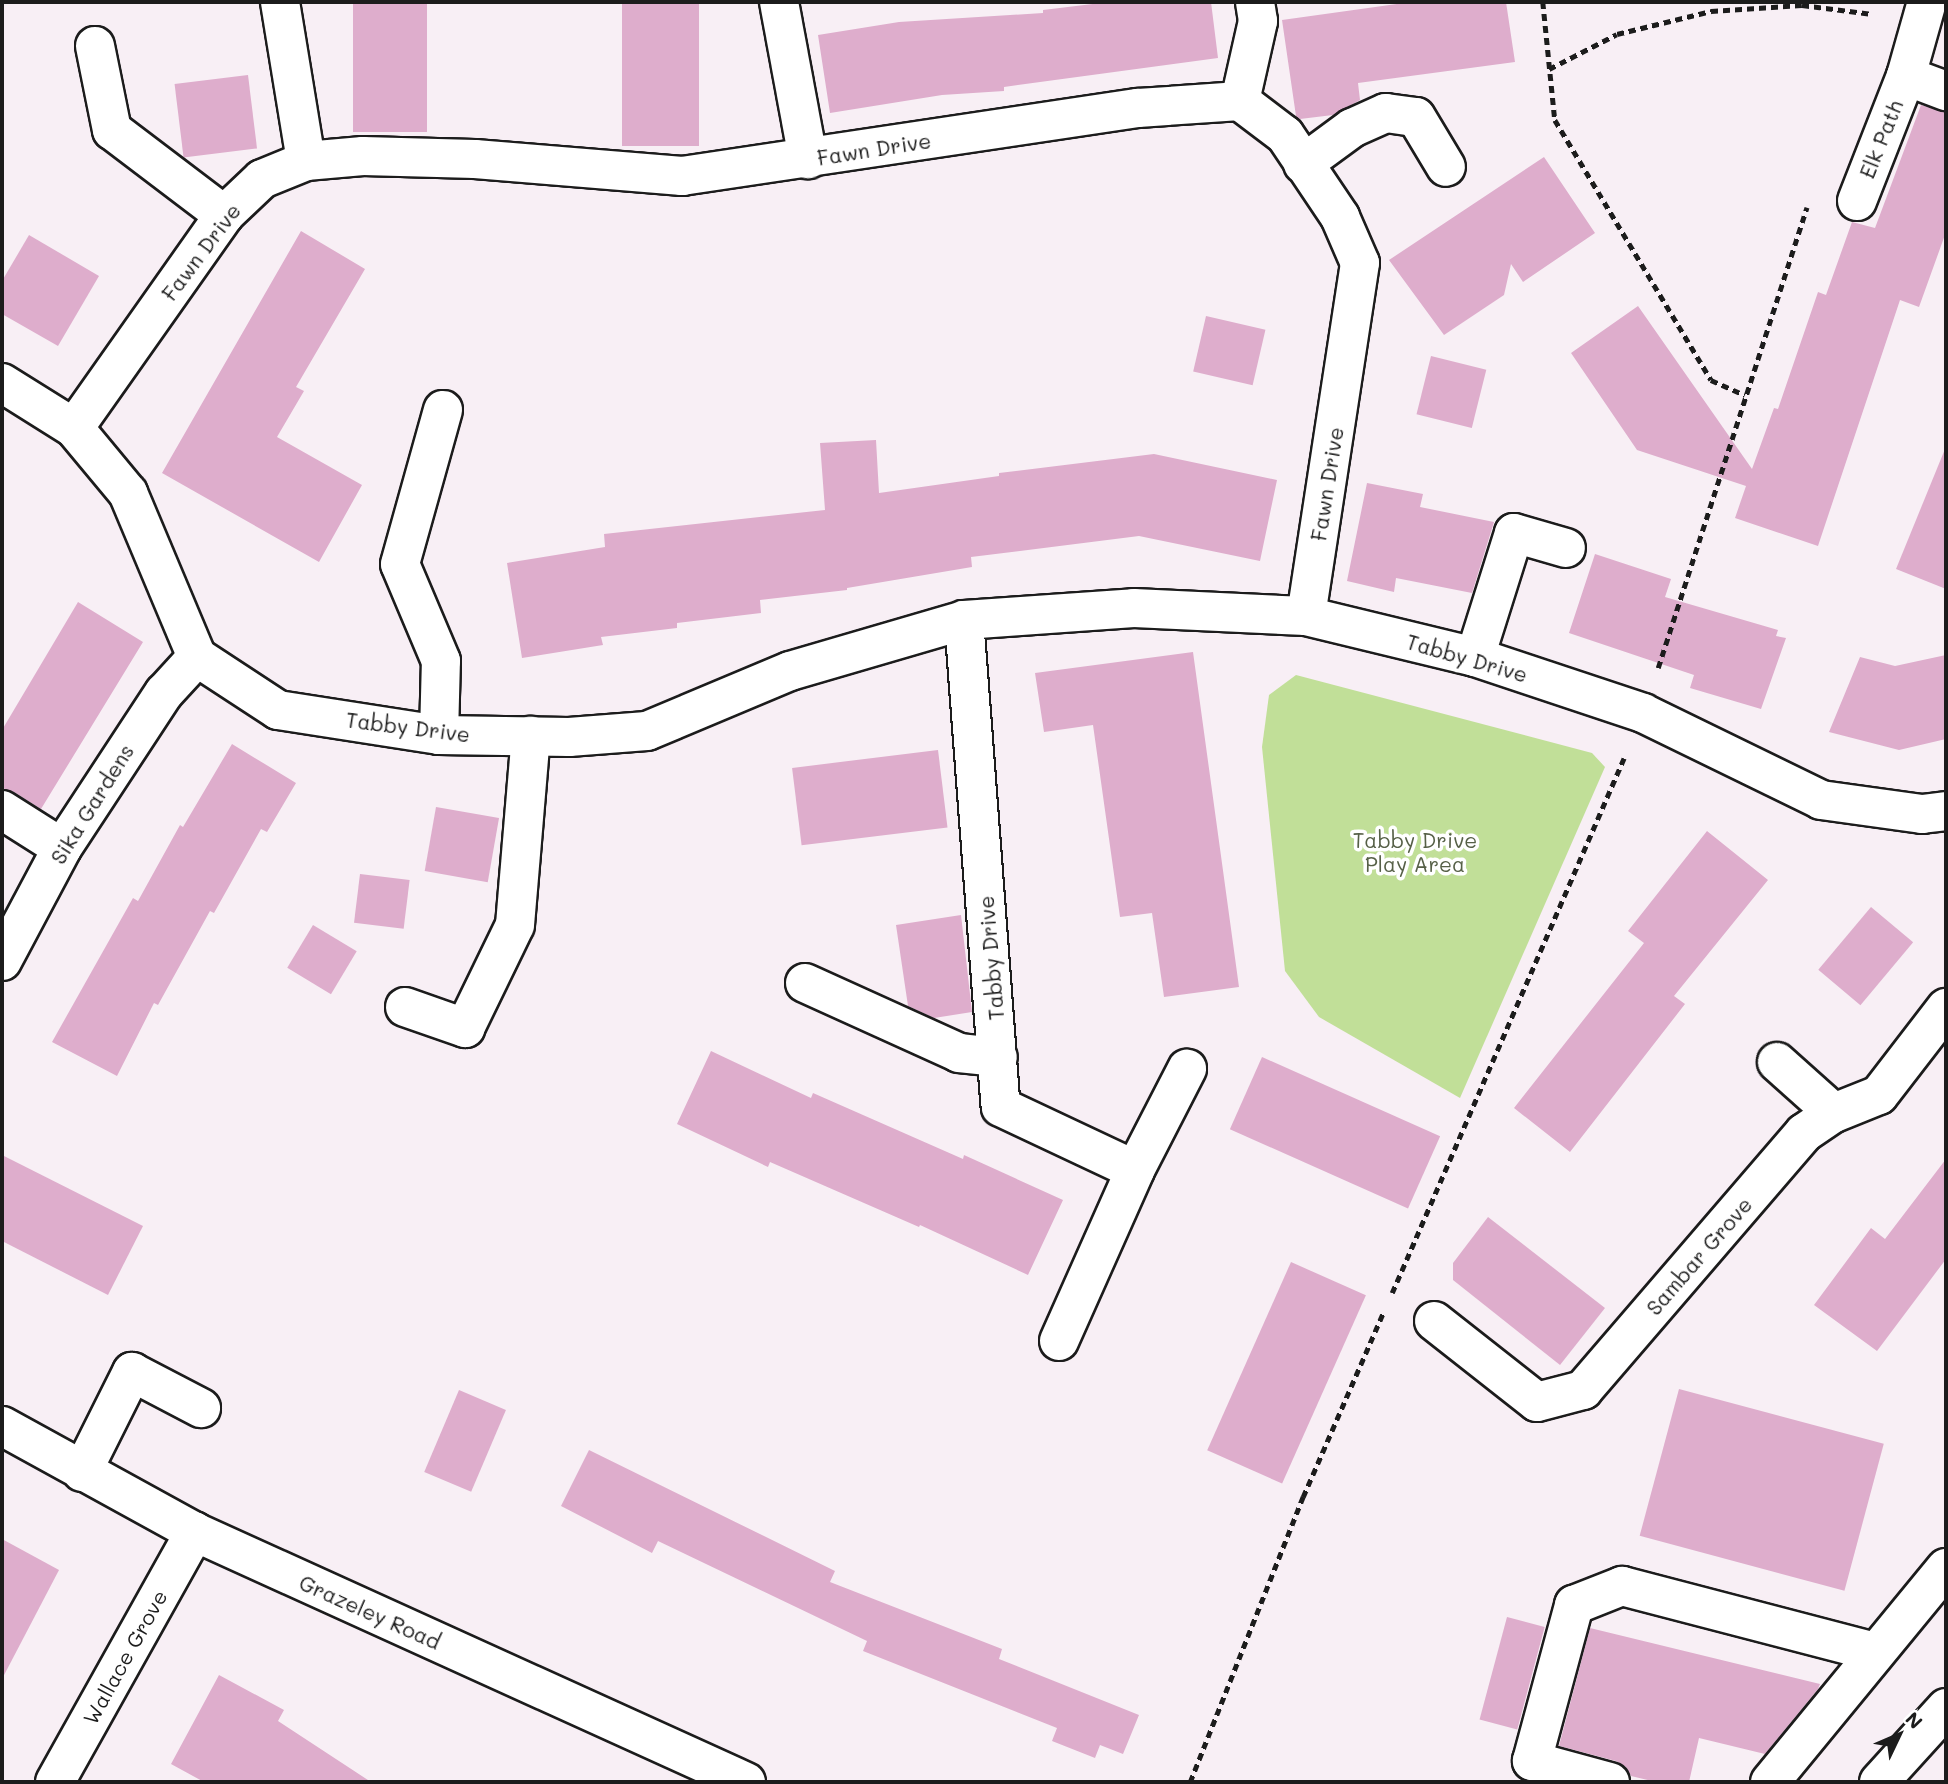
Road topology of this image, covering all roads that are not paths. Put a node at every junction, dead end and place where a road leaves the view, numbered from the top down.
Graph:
1 (281, 2) edge
2 (779, 2) edge
3 (1255, 2) edge
4 (1927, 2) edge
5 (94, 46) dead end
6 (1906, 76) junction
7 (1946, 91) edge
8 (1240, 101) junction
9 (808, 159) junction
10 (306, 161) junction
11 (1303, 164) junction
12 (1446, 167) dead end
13 (1857, 201) dead end
14 (224, 215) junction
15 (2, 383) edge
16 (443, 410) dead end
17 (74, 428) junction
18 (1566, 548) dead end
19 (1306, 616) junction
20 (964, 620) junction
21 (197, 657) junction
22 (1475, 657) junction
23 (439, 735) junction
24 (531, 736) junction
25 (2, 810) edge
26 (1946, 811) edge
27 (62, 848) junction
28 (2, 961) edge
29 (805, 983) dead end
30 (405, 1007) dead end
31 (1946, 1008) edge
32 (998, 1057) junction
33 (1777, 1062) dead end
34 (1187, 1069) dead end
35 (1833, 1113) junction
36 (1135, 1170) junction
37 (1434, 1321) dead end
38 (1059, 1341) dead end
39 (201, 1408) dead end
40 (2, 1426) edge
41 (82, 1472) junction
42 (195, 1532) junction
43 (1946, 1568) edge
44 (1875, 1652) junction
45 (1946, 1708) edge
46 (1529, 1772) edge
47 (55, 1782) edge
48 (746, 1782) edge
49 (1610, 1782) edge
50 (1770, 1782) edge
51 (1880, 1782) edge

1 - 10 street
2 - 9 street
3 - 8 street
4 - 6 street, Elk Path
5 - 14 street
6 - 7 street, Elk Path
6 - 13 street, Elk Path
8 - 9 street, Fawn Drive
8 - 11 street, Fawn Drive
9 - 10 street, Fawn Drive
10 - 14 street, Fawn Drive
11 - 12 street
11 - 19 street, Fawn Drive
14 - 17 street, Fawn Drive
15 - 17 street
16 - 23 street
17 - 21 street
18 - 22 street
19 - 20 street, Tabby Drive
19 - 22 street, Tabby Drive
20 - 24 street, Tabby Drive
20 - 32 street, Tabby Drive
21 - 23 street, Tabby Drive
21 - 27 street, Sika Gardens
22 - 26 street, Tabby Drive
23 - 24 street, Tabby Drive
24 - 30 street
25 - 27 street
27 - 28 street, Sika Gardens
29 - 32 street
31 - 35 street, Sambar Grove
32 - 36 street, Tabby Drive
33 - 35 street
34 - 36 street
35 - 37 street, Sambar Grove
36 - 38 street
39 - 41 street
40 - 41 street, Grazeley Road
41 - 42 street, Grazeley Road
42 - 47 street, Wallace Grove
42 - 48 street, Grazeley Road
43 - 44 street
44 - 46 street
44 - 50 street
45 - 51 street
46 - 49 street

